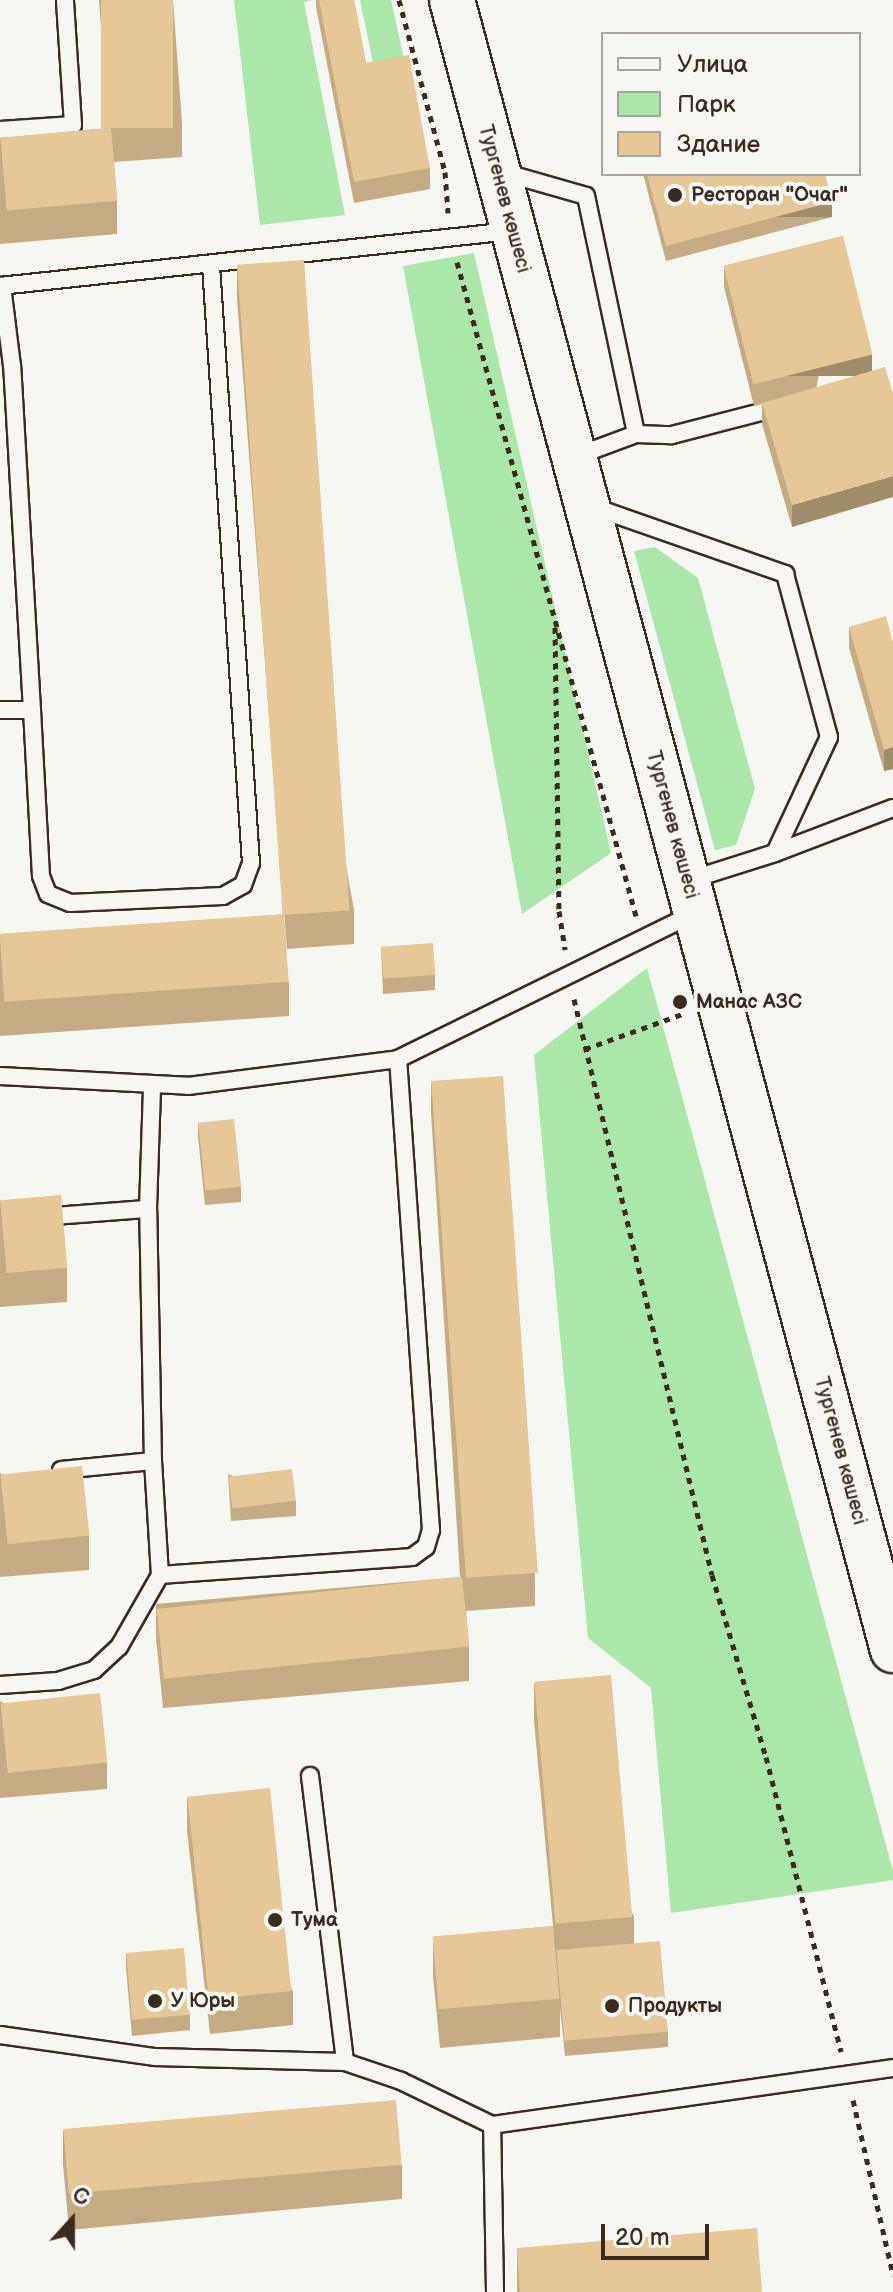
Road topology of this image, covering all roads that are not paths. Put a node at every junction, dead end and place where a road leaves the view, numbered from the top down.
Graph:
1 (65, 0) edge
2 (452, 0) edge
3 (0, 130) edge
4 (496, 171) junction
5 (512, 231) junction
6 (211, 265) junction
7 (1, 286) edge
8 (6, 366) edge
9 (795, 403) edge
10 (636, 434) junction
11 (573, 458) junction
12 (586, 504) junction
13 (0, 710) edge
14 (32, 710) junction
15 (893, 808) edge
16 (775, 853) junction
17 (692, 896) junction
18 (398, 1059) junction
19 (0, 1076) edge
20 (152, 1087) junction
21 (148, 1209) junction
22 (0, 1220) edge
23 (153, 1461) junction
24 (46, 1472) edge
25 (160, 1575) junction
26 (891, 1637) edge
27 (0, 1685) edge
28 (310, 1776) dead end
29 (0, 2035) edge
30 (345, 2062) junction
31 (893, 2068) edge
32 (492, 2125) junction
33 (495, 2292) edge

1 - 3 lane
2 - 4 main road, Тургенев көшесі
4 - 5 main road, Тургенев көшесі
4 - 10 lane
5 - 6 lane
5 - 11 main road, Тургенев көшесі
6 - 7 lane
6 - 14 lane
7 - 8 lane
8 - 14 lane
9 - 10 lane
10 - 11 lane
11 - 12 main road, Тургенев көшесі
12 - 16 lane
12 - 17 main road, Тургенев көшесі
13 - 14 lane
15 - 16 lane
16 - 17 lane
17 - 18 lane
17 - 26 main road, Тургенев көшесі
18 - 20 lane
18 - 25 lane
19 - 20 lane
20 - 21 lane
21 - 22 lane
21 - 23 lane
23 - 24 lane
23 - 25 lane
25 - 27 lane
28 - 30 lane
29 - 30 lane
30 - 32 lane
31 - 32 lane
32 - 33 lane

